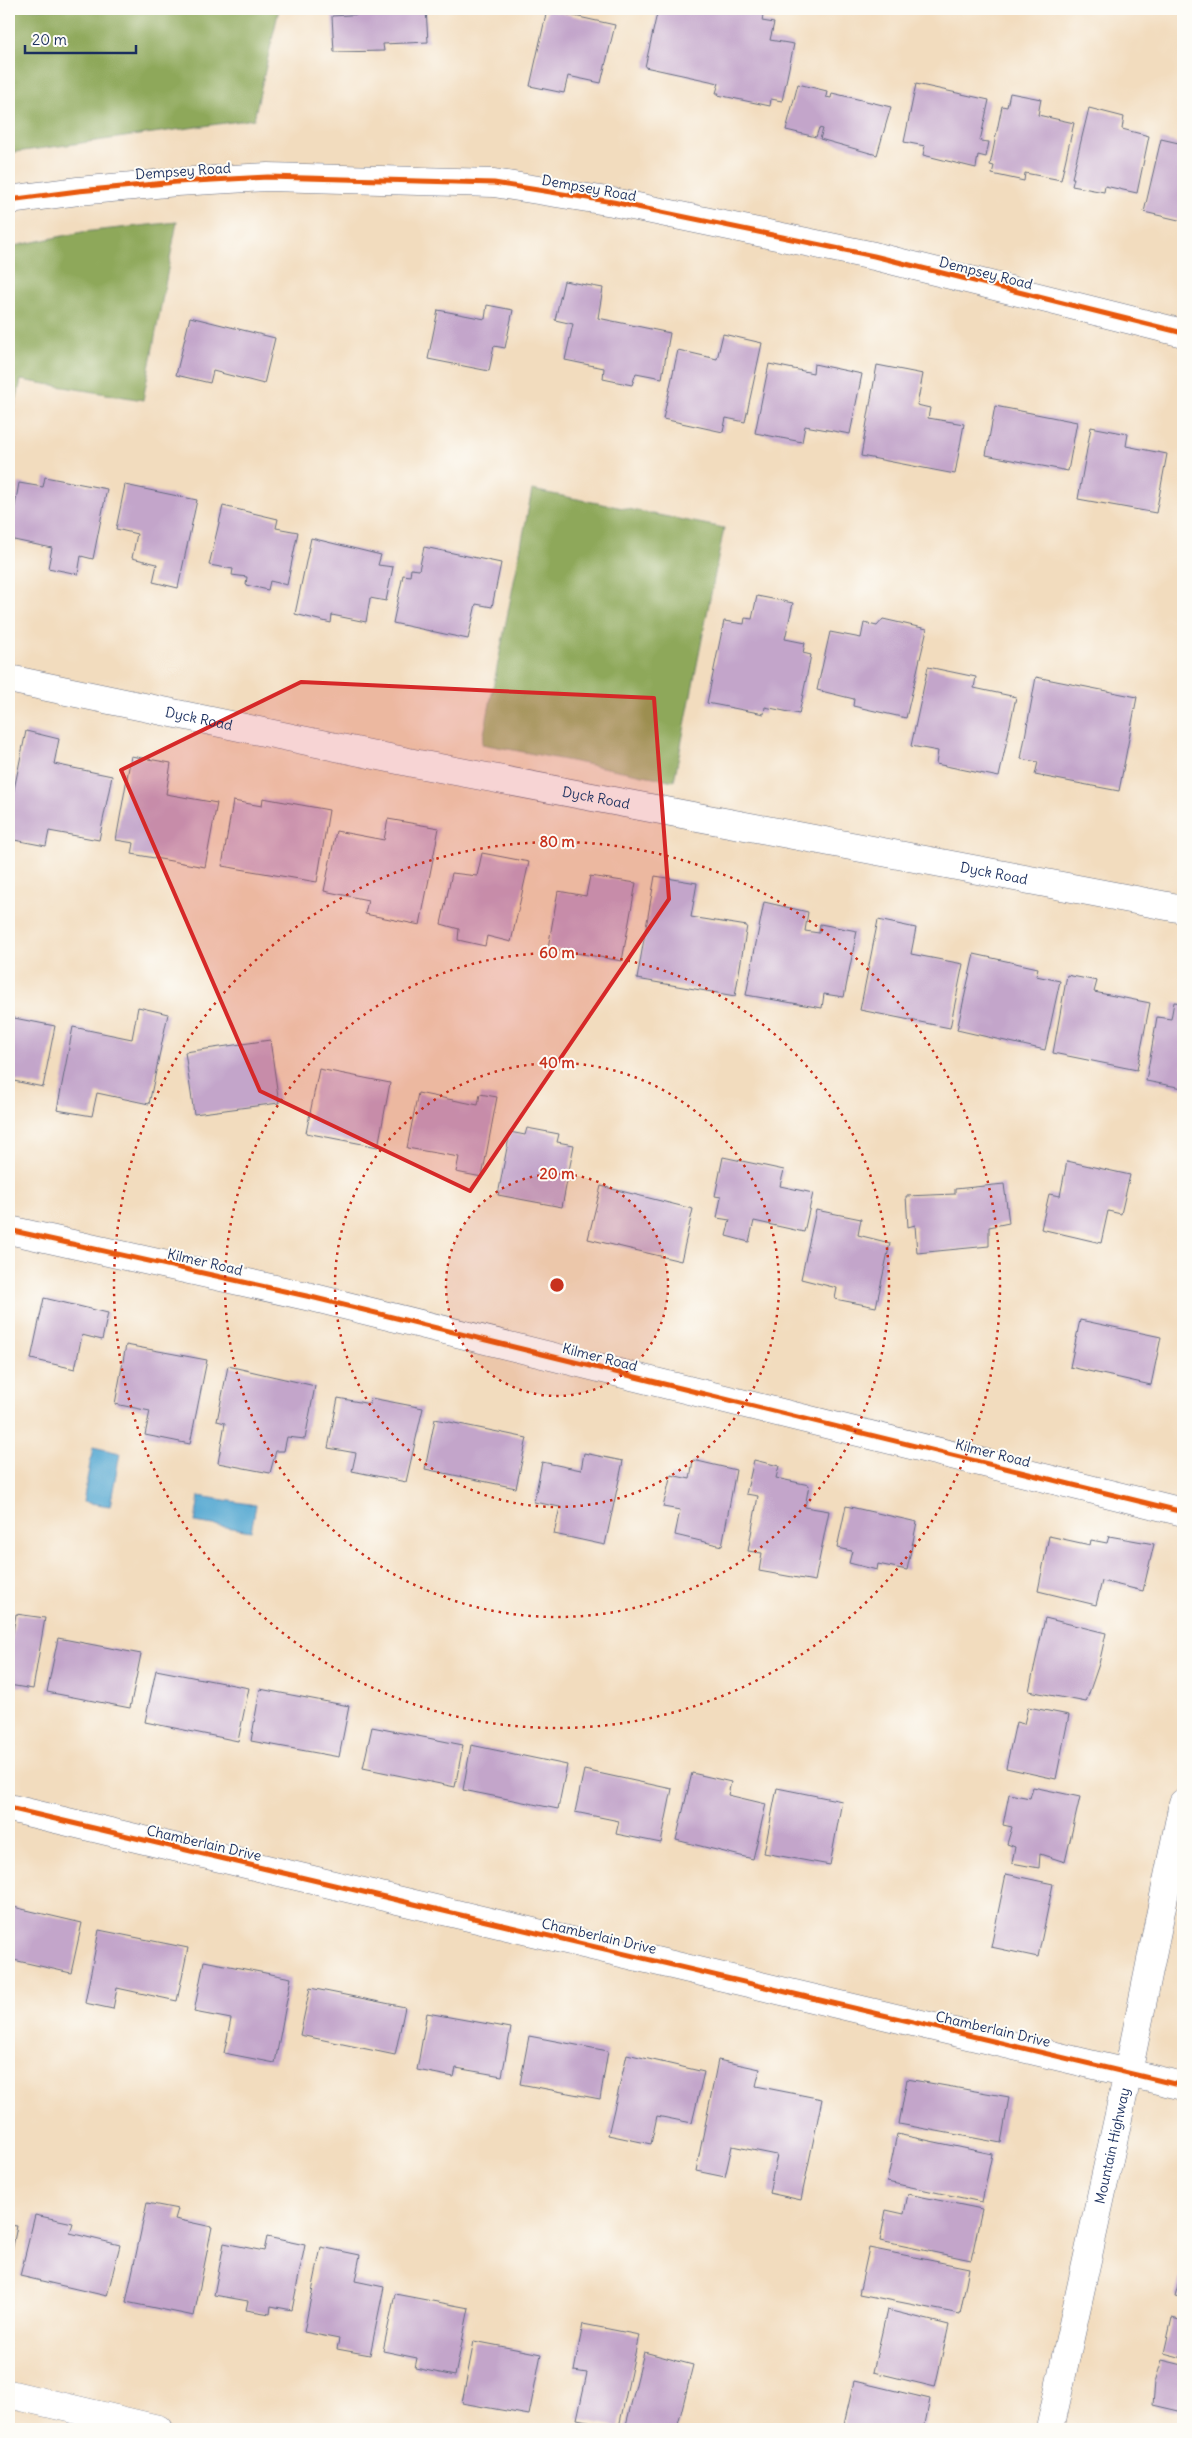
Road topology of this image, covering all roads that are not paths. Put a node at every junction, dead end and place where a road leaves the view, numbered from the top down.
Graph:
1 (9, 200) edge
2 (1183, 333) edge
3 (9, 679) edge
4 (1183, 909) edge
5 (9, 1230) edge
6 (1183, 1512) edge
7 (1183, 1803) edge
8 (9, 1808) edge
9 (1128, 2073) junction
10 (1183, 2086) edge
11 (9, 2394) edge
12 (158, 2429) edge
13 (1050, 2429) edge

1 - 2 street, Dempsey Road
3 - 4 street, Dyck Road
5 - 6 street, Kilmer Road
7 - 9 street, Mountain Highway
8 - 9 street, Chamberlain Drive
9 - 10 street, Chamberlain Drive
9 - 13 street, Mountain Highway
11 - 12 street

